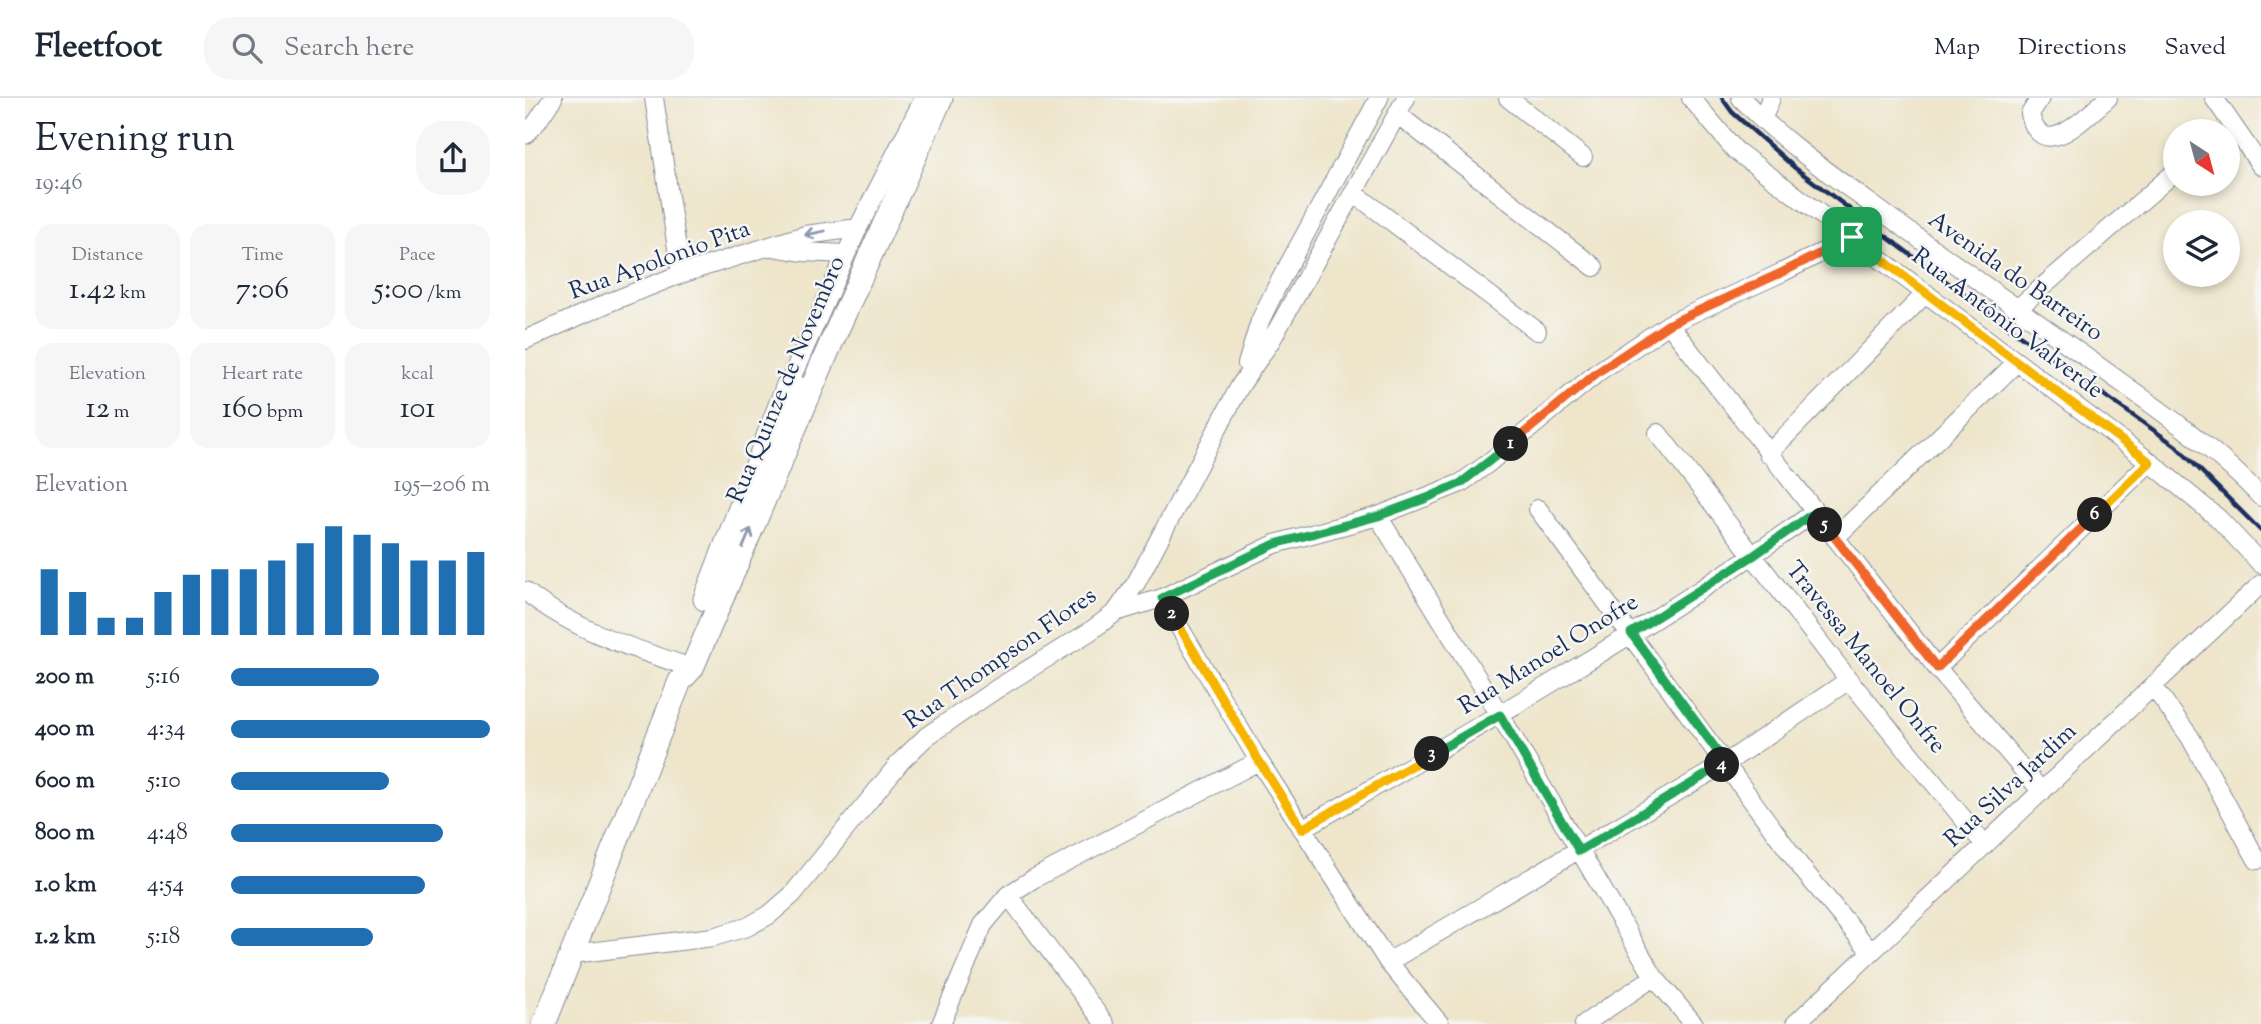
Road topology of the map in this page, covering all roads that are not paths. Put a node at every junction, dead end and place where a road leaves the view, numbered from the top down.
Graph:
1 (553, 98) edge
2 (654, 98) edge
3 (924, 98) edge
4 (941, 98) edge
5 (1378, 98) edge
6 (1406, 98) edge
7 (1508, 98) edge
8 (1691, 98) edge
9 (1741, 98) edge
10 (1771, 98) edge
11 (2040, 98) edge
12 (2108, 98) edge
13 (2214, 98) edge
14 (1397, 114) junction
15 (2223, 119) edge
16 (1762, 120) junction
17 (525, 135) edge
18 (2240, 142) edge
19 (1583, 157) dead end
20 (2261, 166) edge
21 (2163, 182) edge
22 (1329, 190) junction
23 (1351, 198) junction
24 (858, 228) junction
25 (1852, 237) junction
26 (773, 247) junction
27 (846, 254) junction
28 (1594, 267) dead end
29 (681, 275) junction
30 (1926, 293) junction
31 (2018, 307) junction
32 (1669, 324) junction
33 (1537, 331) dead end
34 (525, 340) edge
35 (2017, 362) junction
36 (788, 384) junction
37 (1240, 386) junction
38 (810, 391) junction
39 (1658, 433) dead end
40 (1768, 454) junction
41 (769, 461) junction
42 (2150, 462) junction
43 (2261, 497) edge
44 (1538, 509) dead end
45 (1815, 512) junction
46 (1378, 516) junction
47 (1835, 538) junction
48 (1753, 556) junction
49 (2261, 564) edge
50 (2261, 584) edge
51 (525, 591) edge
52 (1162, 598) junction
53 (1116, 612) junction
54 (1631, 633) junction
55 (1937, 668) junction
56 (684, 671) junction
57 (1849, 680) junction
58 (2153, 686) junction
59 (1500, 715) junction
60 (1259, 761) junction
61 (1726, 763) junction
62 (2042, 792) junction
63 (1302, 829) junction
64 (1985, 845) junction
65 (1579, 851) junction
66 (2257, 860) dead end
67 (1008, 895) junction
68 (1871, 952) junction
69 (572, 954) junction
70 (1388, 962) junction
71 (1654, 977) junction
72 (544, 1024) edge
73 (941, 1024) edge
74 (1105, 1024) edge
75 (1440, 1024) edge
76 (1584, 1024) edge
77 (1694, 1024) edge
78 (1795, 1024) edge

1 - 17 street
2 - 29 street
3 - 24 street
4 - 38 main road, Rua Quinze de Novembro
5 - 22 street, Rua Thompson Flores
6 - 14 street, Rua Thompson Flores
7 - 19 street
8 - 25 street, Rua Antônio Valverde
9 - 16 street, Avenida do Barreiro
10 - 16 street
11 - 12 street
13 - 15 street
14 - 23 street, Rua Thompson Flores
14 - 28 street
16 - 31 street, Avenida do Barreiro
18 - 20 street
21 - 31 street
22 - 23 street
22 - 37 street, Rua Thompson Flores
23 - 33 street
23 - 37 street, Rua Thompson Flores
24 -> 26 street, Rua Apolonio Pita
24 - 27 street
25 - 30 street, Rua Antônio Valverde
25 - 32 street
26 - 27 street, Rua Apolonio Pita
26 - 29 street, Rua Apolonio Pita
27 - 36 street
29 - 34 street, Rua Apolonio Pita
30 - 35 street, Rua Antônio Valverde
30 - 40 street
31 - 43 street, Avenida do Barreiro
32 - 40 street
32 - 46 street
35 - 42 street, Rua Antônio Valverde
35 - 47 street
36 - 38 main road
36 - 41 main road, Rua Quinze de Novembro
37 - 53 street, Rua Thompson Flores
38 - 41 main road, Rua Quinze de Novembro
39 - 48 street, Travessa Manoel Onfre
40 - 45 street
41 - 56 main road, Rua Quinze de Novembro
42 - 49 street, Rua Antônio Valverde
42 - 55 street
44 - 54 street
45 - 47 street
45 - 48 street, Rua Manoel Onofre
46 - 52 street
46 - 59 street
47 - 55 street
48 - 54 street, Rua Manoel Onofre
48 - 57 street, Travessa Manoel Onfre
50 - 58 street, Rua Silva Jardim
51 - 56 street
52 - 53 street
52 - 60 street
53 - 69 street, Rua Thompson Flores
54 - 59 street, Rua Manoel Onofre
54 - 61 street
55 - 62 street
56 - 69 main road, Rua Quinze de Novembro
57 - 61 street
57 - 64 street, Travessa Manoel Onfre
58 - 62 street, Rua Silva Jardim
58 - 66 street
59 - 63 street, Rua Manoel Onofre
59 - 65 street
60 - 63 street
60 - 67 street
61 - 65 street
61 - 68 street
62 - 64 street, Rua Silva Jardim
63 - 70 street
64 - 68 street, Rua Silva Jardim
65 - 70 street
65 - 71 street
67 - 73 street
67 - 74 street
68 - 78 street, Rua Silva Jardim
69 - 72 main road, Rua Quinze de Novembro
70 - 75 street
71 - 76 street
71 - 77 street

